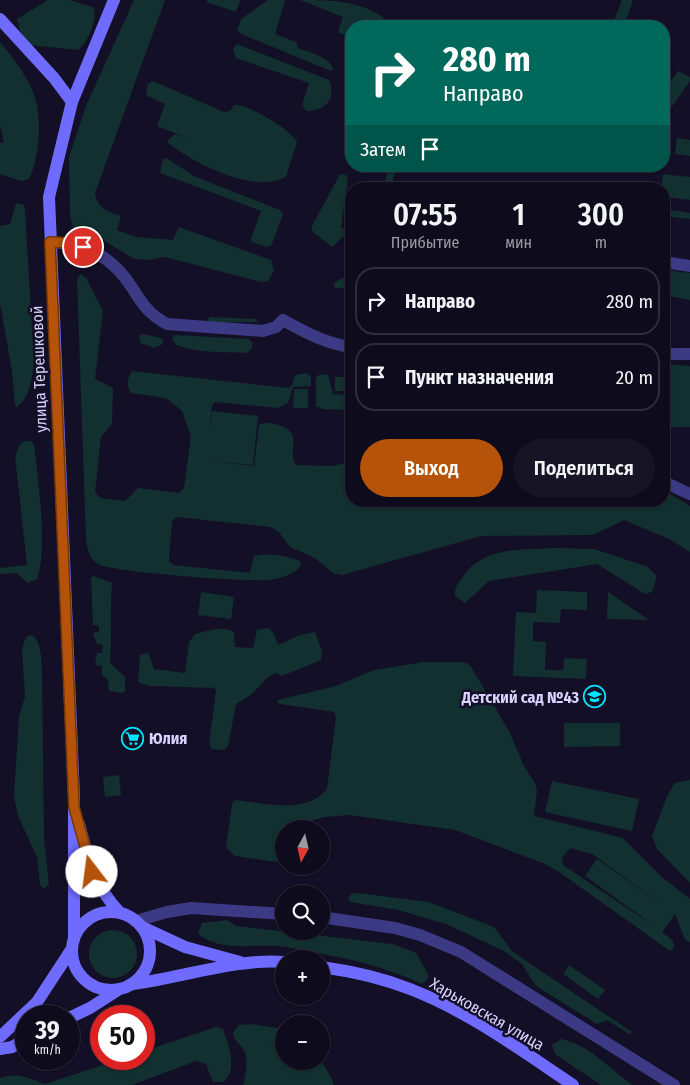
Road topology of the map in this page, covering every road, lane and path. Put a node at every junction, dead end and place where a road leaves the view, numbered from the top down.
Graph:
1 (114, 0) edge
2 (0, 19) edge
3 (72, 102) junction
4 (50, 242) junction
5 (670, 263) edge
6 (690, 266) edge
7 (345, 346) edge
8 (670, 354) edge
9 (690, 354) edge
10 (670, 485) edge
11 (690, 494) edge
12 (74, 807) junction
13 (120, 913) junction
14 (275, 913) edge
15 (330, 918) edge
16 (139, 924) junction
17 (73, 944) junction
18 (275, 962) edge
19 (243, 963) junction
20 (330, 969) edge
21 (133, 984) junction
22 (118, 990) junction
23 (80, 1013) edge
24 (0, 1037) edge
25 (15, 1045) edge
26 (0, 1049) edge
27 (574, 1085) edge
28 (674, 1085) edge

1 - 3 main road, улица Терешковой
2 - 3 main road
3 - 4 main road, улица Терешковой
4 - 7 street
4 - 12 main road, улица Терешковой
5 - 6 street
8 - 9 street
10 - 11 street
12 - 13 main road, улица Терешковой
12 - 17 main road, улица Терешковой
13 - 16 main road
13 - 17 main road
14 - 16 street
15 - 28 street
16 - 19 main road
16 - 21 main road
17 - 22 main road
17 - 24 main road
18 - 19 main road
19 - 21 main road
20 - 27 main road, Харьковская улица
21 - 22 main road
22 - 23 main road
25 - 26 main road

